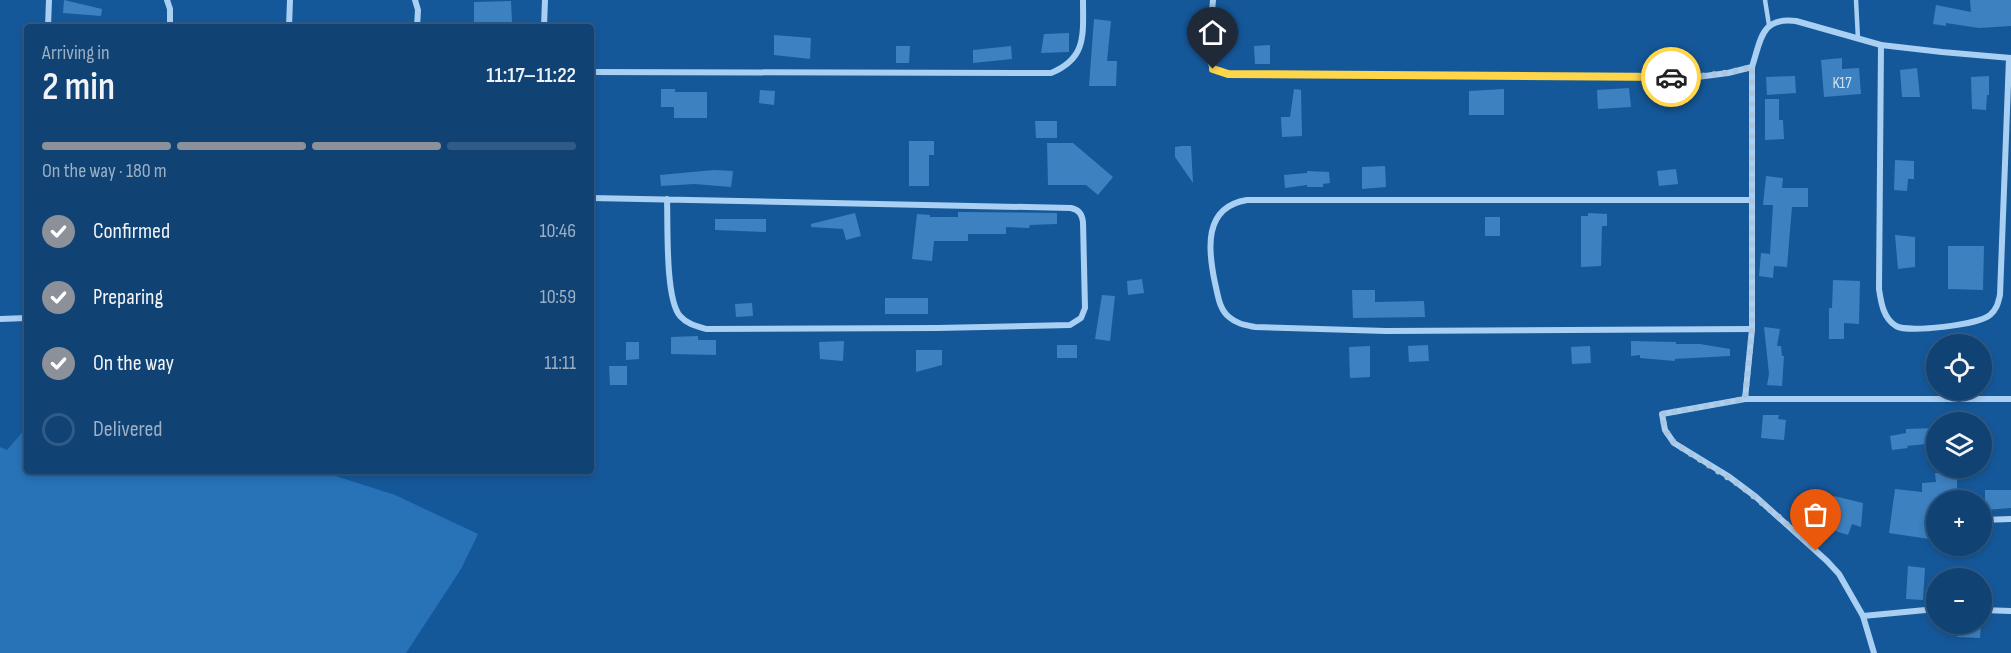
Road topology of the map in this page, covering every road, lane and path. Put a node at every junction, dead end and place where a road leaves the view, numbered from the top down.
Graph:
1 (48, 0) edge
2 (167, 0) edge
3 (290, 0) edge
4 (415, 0) edge
5 (545, 0) edge
6 (1083, 0) edge
7 (1213, 0) edge
8 (1765, 0) edge
9 (1856, 0) edge
10 (48, 24) edge
11 (170, 24) edge
12 (289, 24) edge
13 (417, 24) edge
14 (544, 24) edge
15 (1769, 25) junction
16 (1858, 39) junction
17 (1881, 45) junction
18 (2010, 58) edge
19 (1752, 67) junction
20 (594, 72) edge
21 (594, 198) edge
22 (667, 199) junction
23 (1752, 200) junction
24 (24, 318) edge
25 (0, 319) edge
26 (1752, 329) junction
27 (1745, 399) junction
28 (2011, 399) edge
29 (2011, 519) edge
30 (1992, 520) edge
31 (1926, 610) edge
32 (1992, 610) edge
33 (2011, 611) edge
34 (1863, 616) junction
35 (1874, 653) edge

1 - 10 street
2 - 11 street
3 - 12 street
4 - 13 street
5 - 14 street
6 - 20 street
7 - 19 street
8 - 15 lane
9 - 16 lane
15 - 16 street
15 - 19 street
16 - 17 street
17 - 18 street
17 - 18 street
19 - 23 street
21 - 22 street
22 - 22 street
23 - 26 street
23 - 26 street
24 - 25 street
26 - 27 street
27 - 28 street
27 - 34 street
29 - 30 street
31 - 34 street
32 - 33 street
34 - 35 street

